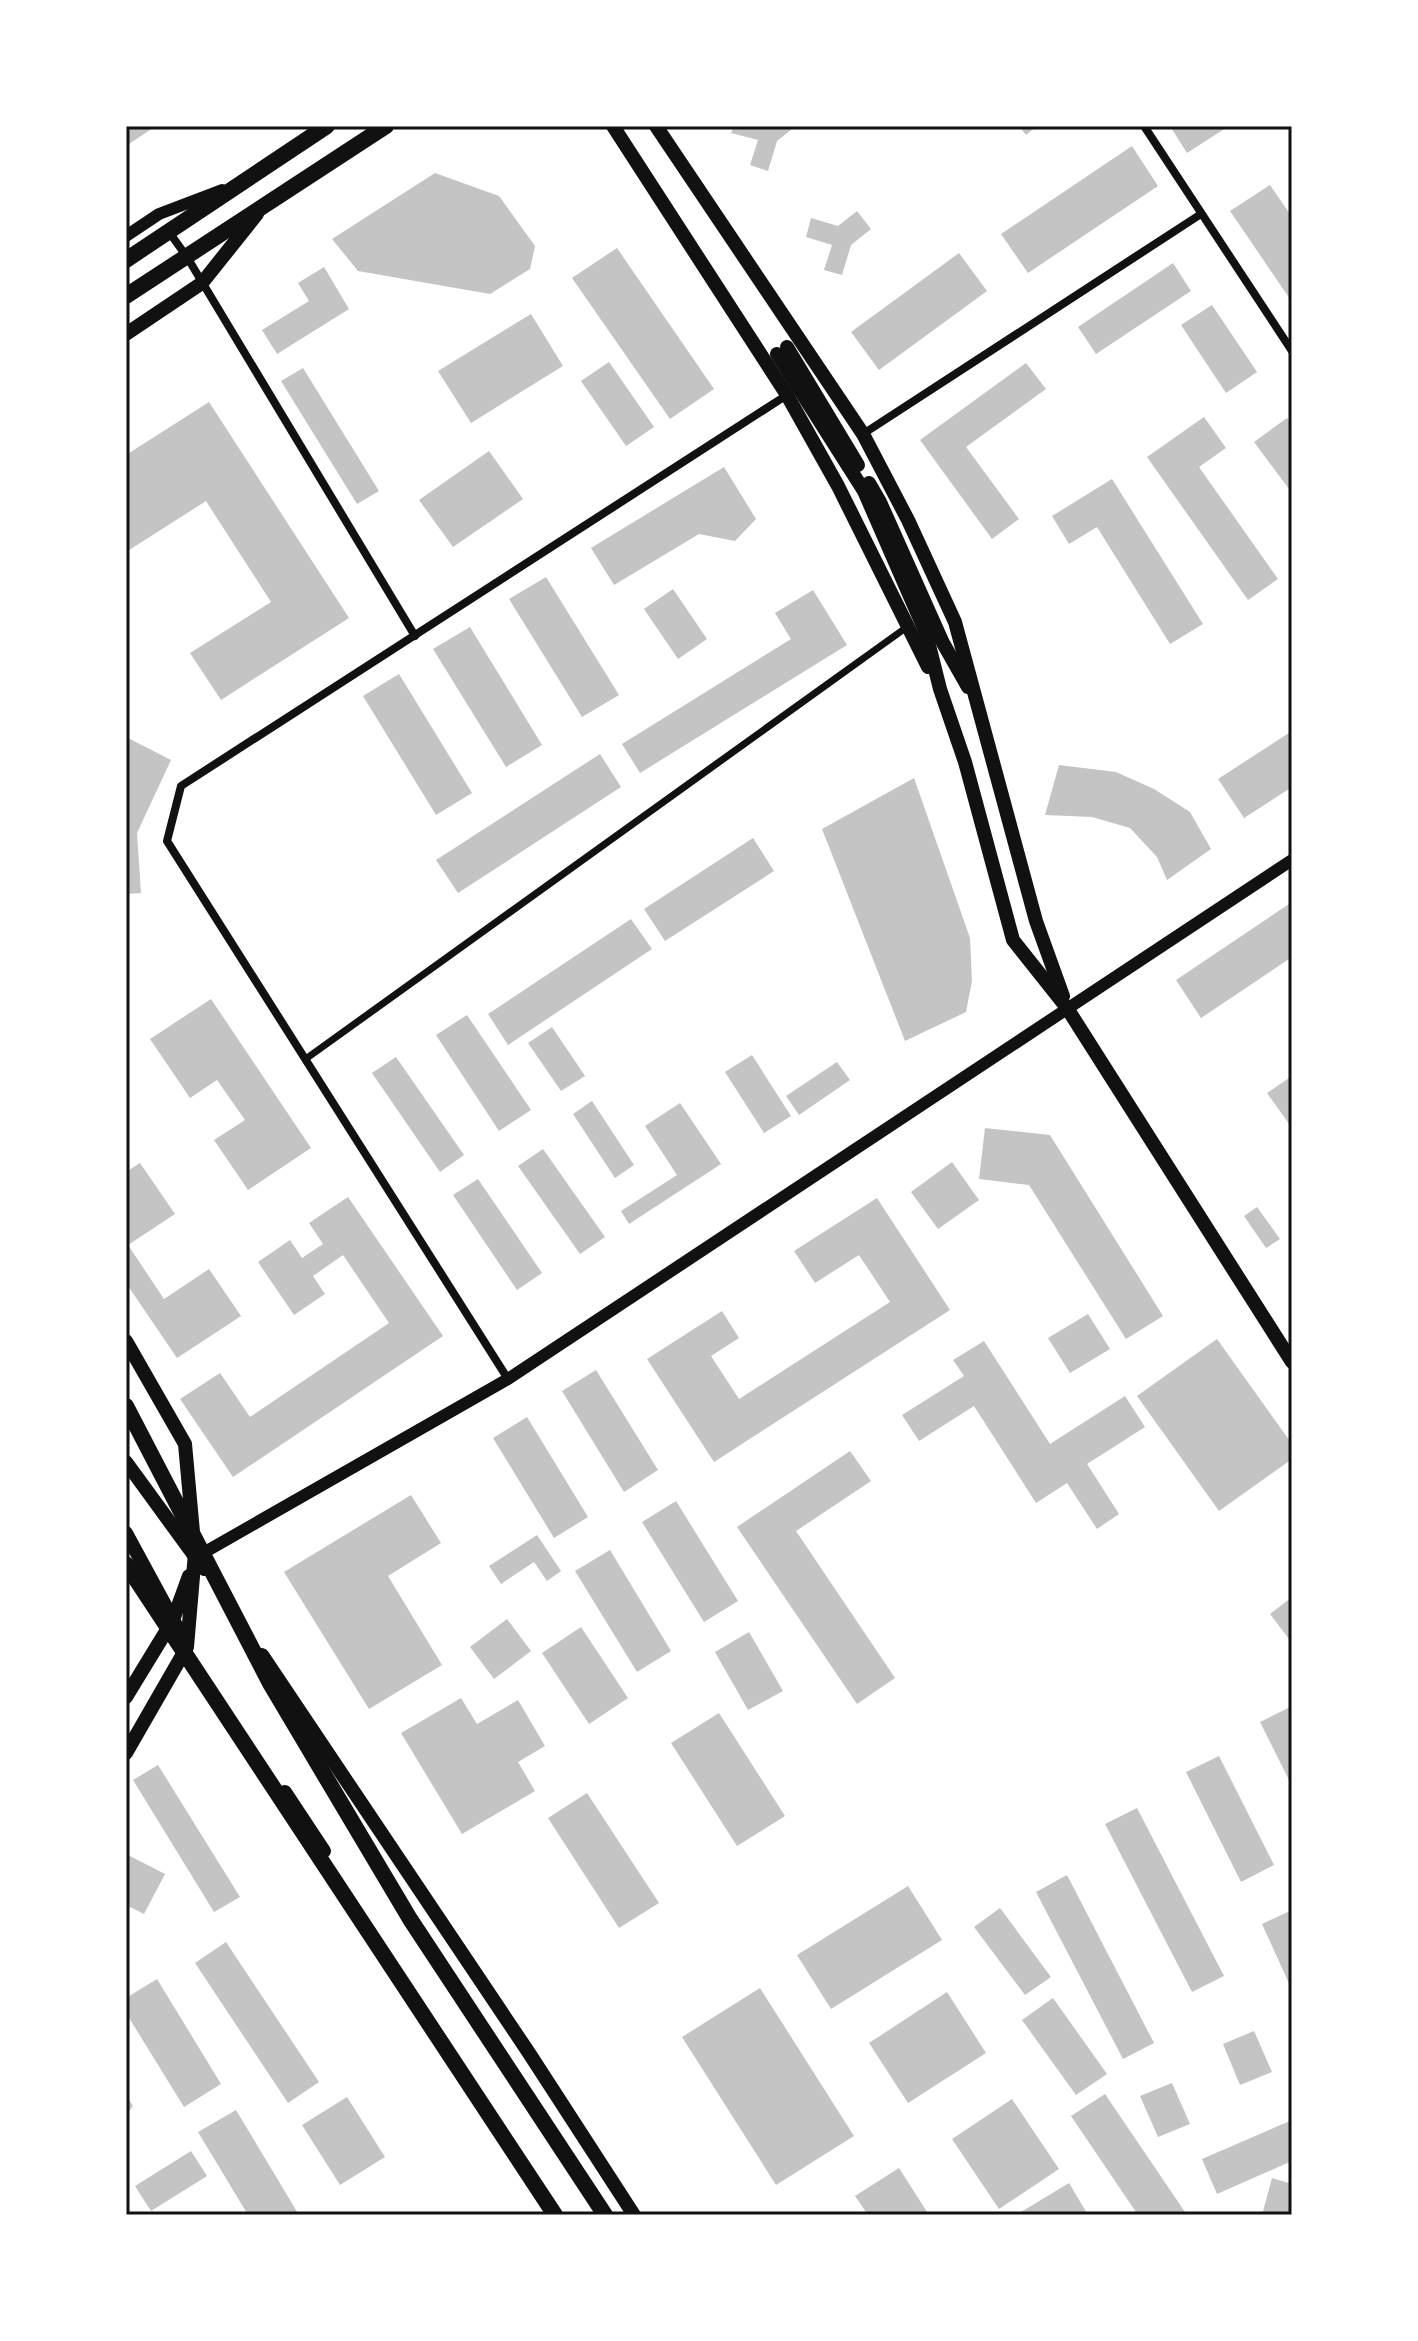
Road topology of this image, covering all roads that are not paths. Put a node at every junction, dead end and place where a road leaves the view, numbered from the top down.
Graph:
1 (327, 126) edge
2 (386, 126) edge
3 (613, 126) edge
4 (656, 126) edge
5 (1144, 126) edge
6 (240, 184) junction
7 (262, 208) junction
8 (1201, 214) junction
9 (169, 232) junction
10 (126, 236) edge
11 (187, 257) junction
12 (126, 260) edge
13 (202, 283) junction
14 (126, 296) edge
15 (126, 334) edge
16 (1292, 351) edge
17 (787, 395) junction
18 (863, 434) junction
19 (907, 627) junction
20 (415, 636) junction
21 (940, 689) junction
22 (974, 698) junction
23 (1292, 860) edge
24 (1067, 1008) junction
25 (307, 1058) junction
26 (126, 1341) edge
27 (1292, 1362) edge
28 (508, 1379) junction
29 (126, 1406) edge
30 (126, 1462) edge
31 (126, 1533) edge
32 (196, 1557) junction
33 (126, 1564) edge
34 (126, 1581) edge
35 (173, 1620) junction
36 (187, 1647) junction
37 (126, 1697) edge
38 (126, 1753) edge
39 (556, 2215) edge
40 (605, 2215) edge
41 (634, 2215) edge

1 - 6 main road
2 - 7 main road
3 - 17 main road
4 - 18 main road
5 - 8 street
6 - 9 main road
6 - 10 street
7 - 11 main road
7 - 13 main road
8 - 16 street
8 - 18 street
9 - 11 street
9 - 12 main road
11 - 13 street
11 - 14 main road
13 - 15 main road
13 - 20 street
17 - 19 main road
17 - 20 street
18 - 22 main road
19 - 21 main road
19 - 25 street
20 - 25 street
21 - 22 main road
21 - 24 main road
22 - 24 main road
23 - 24 street
24 - 27 main road
24 - 28 street
25 - 28 street
26 - 32 main road
28 - 32 street
29 - 40 main road
30 - 32 main road
31 - 35 main road
32 - 35 main road
32 - 36 main road
32 - 41 main road
33 - 39 main road
34 - 35 main road
35 - 36 main road
35 - 37 main road
36 - 38 main road
36 - 39 main road

